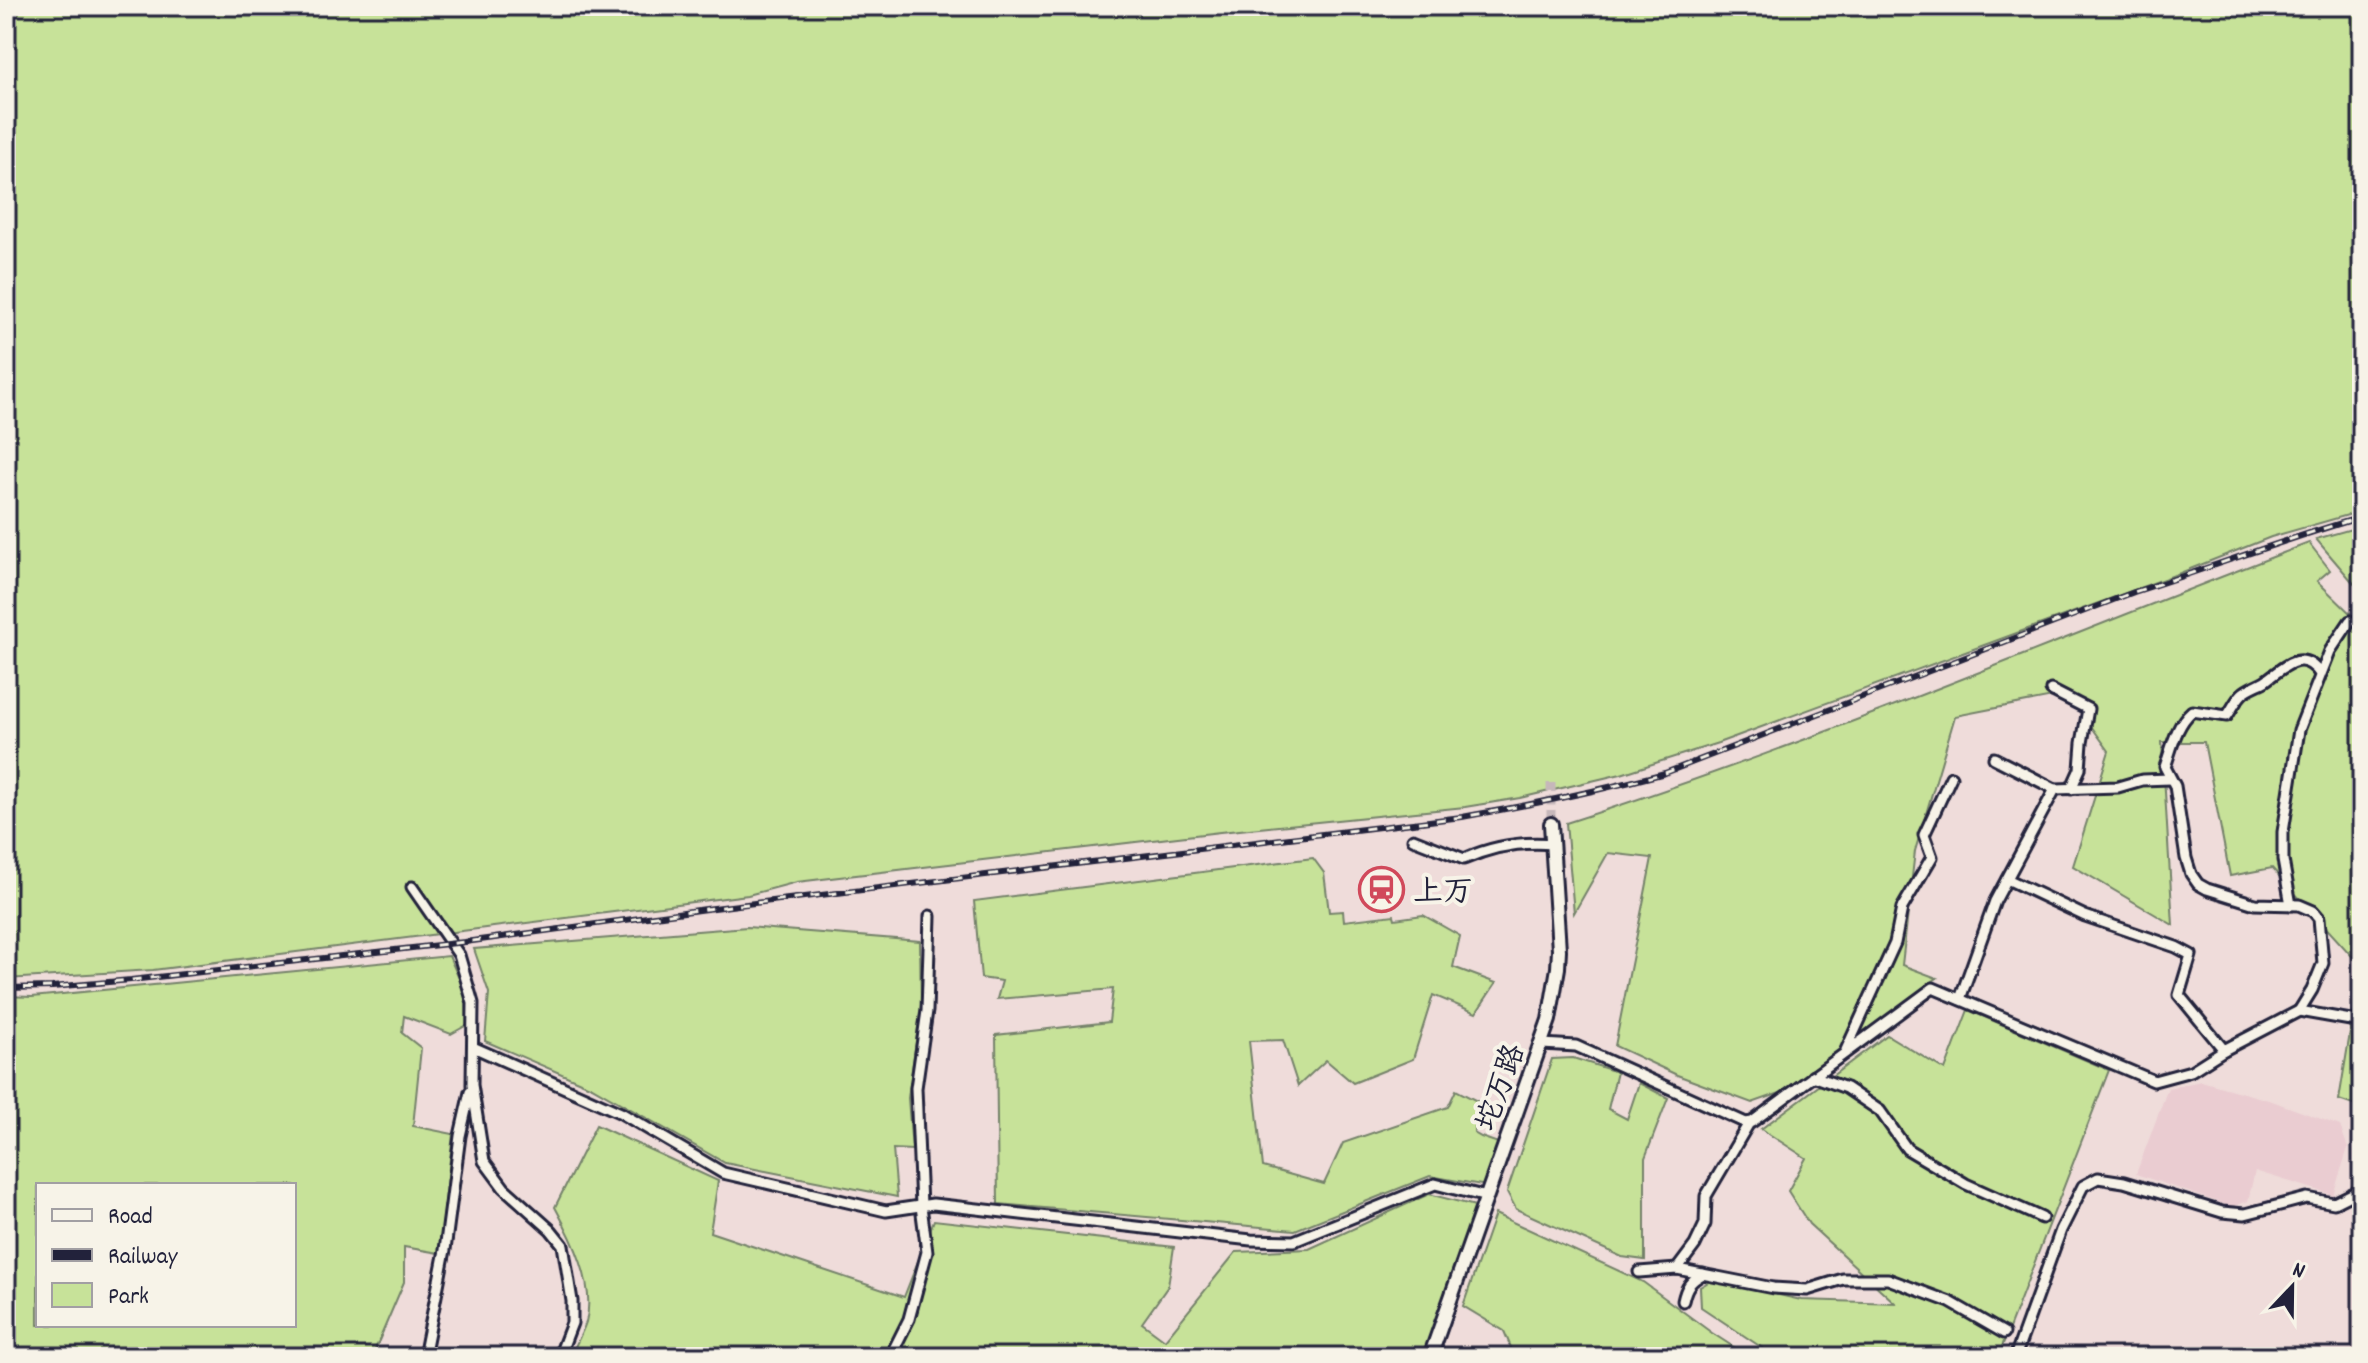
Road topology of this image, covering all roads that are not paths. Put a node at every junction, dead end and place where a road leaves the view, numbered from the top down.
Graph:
1 (2350, 621) dead end
2 (2320, 674) junction
3 (2051, 690) dead end
4 (1994, 758) dead end
5 (1951, 777) dead end
6 (2170, 779) junction
7 (2055, 789) junction
8 (2071, 789) junction
9 (1551, 824) tunnel mouth
10 (1413, 839) dead end
11 (1553, 844) junction
12 (2007, 879) junction
13 (412, 887) dead end
14 (2291, 905) junction
15 (930, 916) dead end
16 (1960, 999) junction
17 (2299, 1011) junction
18 (2362, 1022) edge
19 (1542, 1044) junction
20 (473, 1047) junction
21 (2224, 1050) junction
22 (1844, 1053) junction
23 (1813, 1076) junction
24 (472, 1085) junction
25 (1749, 1123) junction
26 (2362, 1189) edge
27 (1487, 1197) junction
28 (921, 1206) junction
29 (2042, 1218) dead end
30 (1677, 1269) junction
31 (1639, 1272) dead end
32 (1703, 1274) junction
33 (1683, 1301) dead end
34 (2004, 1333) dead end
35 (424, 1357) edge
36 (559, 1357) edge
37 (890, 1357) edge
38 (1430, 1357) edge
39 (2015, 1357) edge

1 - 2 street
2 - 6 street
2 - 14 street
3 - 8 street
4 - 7 street
5 - 22 street
6 - 8 street
6 - 14 street
7 - 8 street
7 - 12 street
9 - 11 main road, 坨万路
10 - 11 street
11 - 19 main road, 坨万路
12 - 16 street
12 - 21 street
13 - 20 street
14 - 17 street
15 - 28 street
16 - 21 street
16 - 22 street
17 - 18 street
17 - 21 street
19 - 25 street
19 - 27 main road, 坨万路
20 - 24 street
20 - 28 street
22 - 23 street
23 - 25 street
23 - 29 street
24 - 35 street
24 - 36 street
25 - 30 street
26 - 39 street
27 - 28 street
27 - 38 main road, 坨万路
28 - 37 street
30 - 31 street
30 - 32 street
32 - 33 street
32 - 34 street

